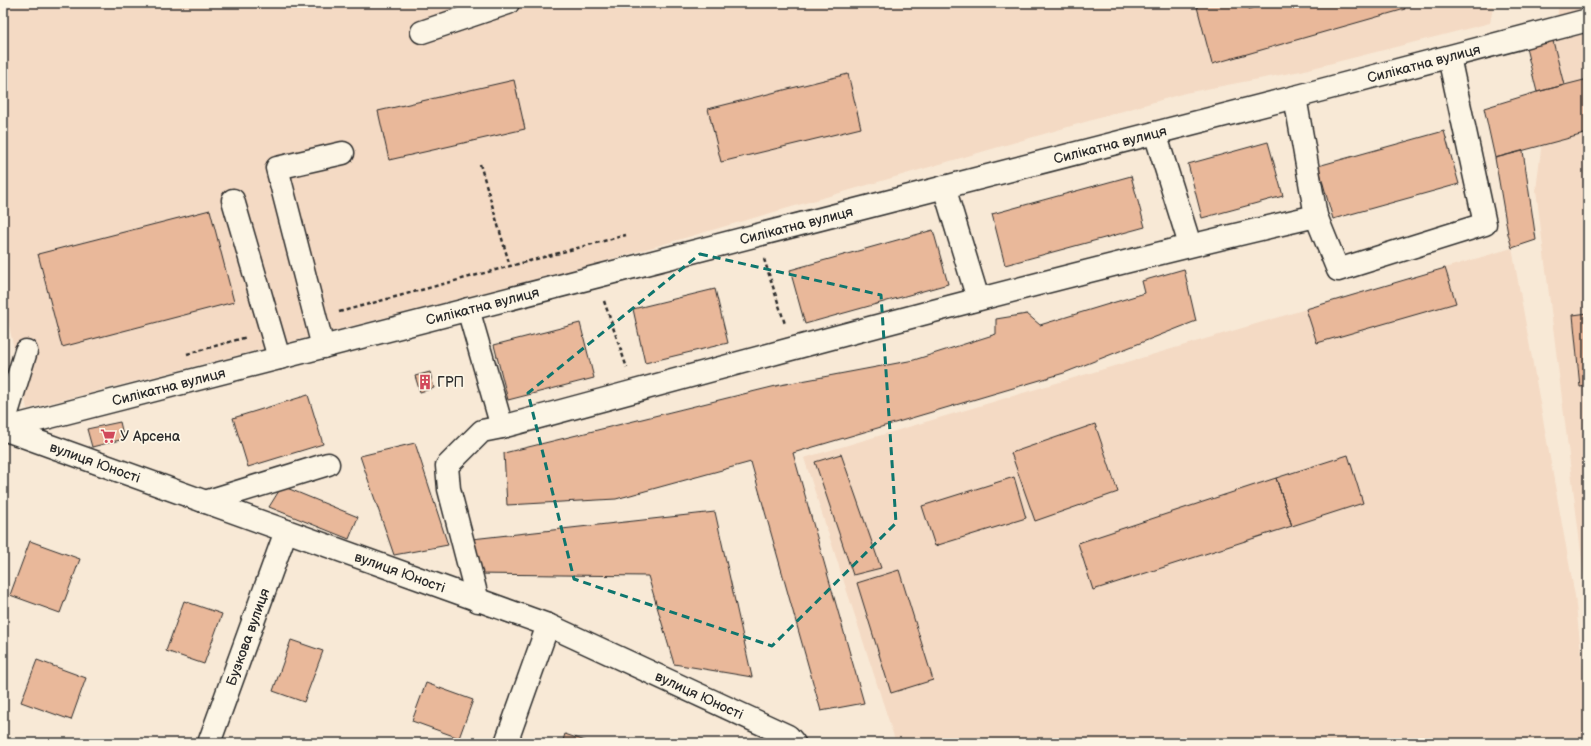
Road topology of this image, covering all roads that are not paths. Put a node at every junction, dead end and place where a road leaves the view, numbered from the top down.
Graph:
1 (508, 3) edge
2 (1588, 20) edge
3 (422, 32) dead end
4 (1449, 57) junction
5 (1295, 97) junction
6 (1155, 133) junction
7 (343, 153) dead end
8 (944, 187) junction
9 (233, 200) dead end
10 (1316, 216) junction
11 (1190, 245) junction
12 (978, 299) junction
13 (468, 310) junction
14 (323, 346) junction
15 (26, 351) dead end
16 (279, 358) junction
17 (502, 427) junction
18 (3, 428) edge
19 (328, 464) dead end
20 (205, 502) junction
21 (286, 531) junction
22 (478, 601) junction
23 (548, 625) junction
24 (791, 740) edge
25 (209, 743) edge
26 (506, 743) edge

1 - 3 street
2 - 4 street, Силікатна вулиця
4 - 5 street, Силікатна вулиця
4 - 10 street
5 - 6 street, Силікатна вулиця
5 - 10 street
6 - 8 street, Силікатна вулиця
6 - 11 street
7 - 14 street
8 - 12 street
8 - 13 street, Силікатна вулиця
9 - 16 street
10 - 11 street
11 - 12 street
12 - 17 street
13 - 14 street, Силікатна вулиця
13 - 17 street
14 - 16 street, Силікатна вулиця
15 - 18 street
16 - 18 street, Силікатна вулиця
17 - 22 street
18 - 20 street, вулиця Юності
19 - 20 street
20 - 21 street, вулиця Юності
21 - 22 street, вулиця Юності
21 - 25 street, Бузкова вулиця
22 - 23 street, вулиця Юності
23 - 24 street, вулиця Юності
23 - 26 street

